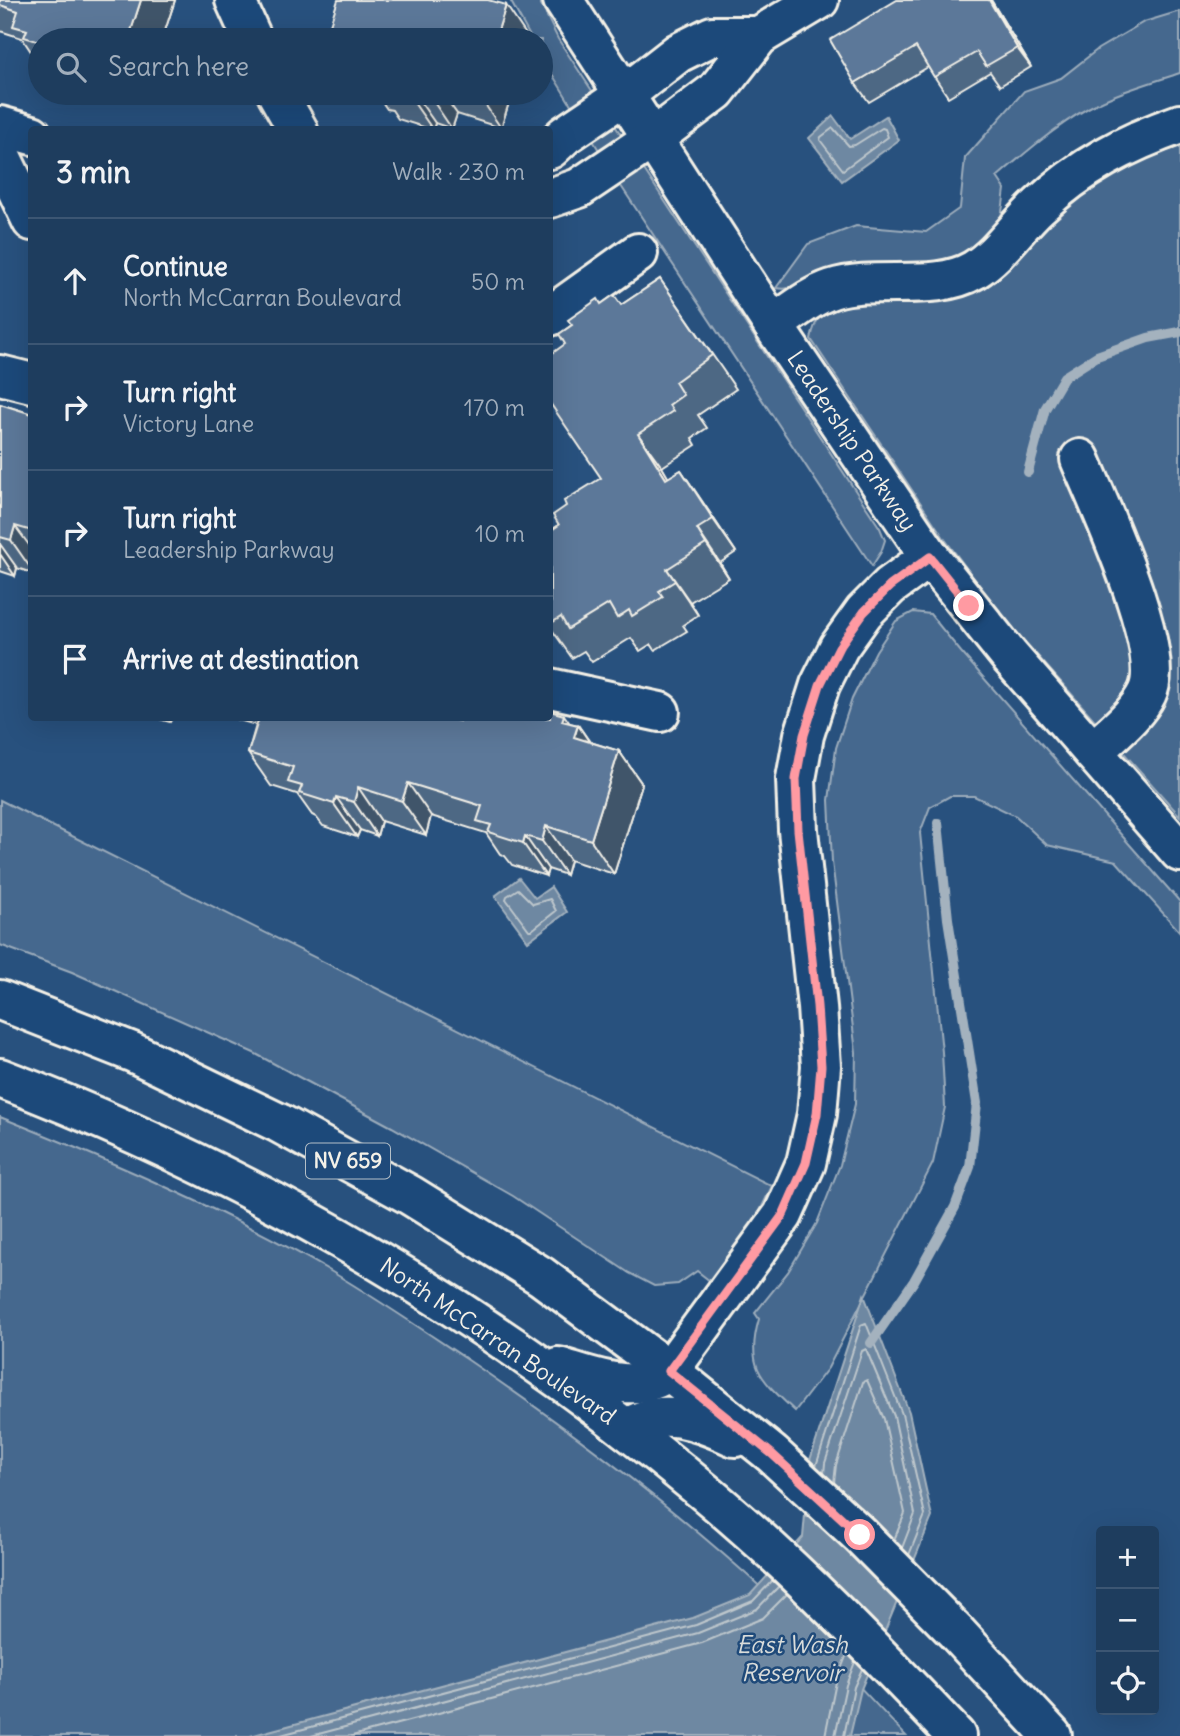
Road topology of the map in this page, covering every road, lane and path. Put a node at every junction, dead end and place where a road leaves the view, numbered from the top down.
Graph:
1 (235, 0) edge
2 (563, 0) edge
3 (816, 1) edge
4 (248, 28) edge
5 (759, 36) junction
6 (623, 96) junction
7 (284, 105) edge
8 (1180, 124) edge
9 (0, 126) edge
10 (296, 126) edge
11 (28, 134) edge
12 (652, 139) junction
13 (553, 146) edge
14 (0, 154) edge
15 (553, 197) edge
16 (28, 213) edge
17 (638, 253) dead end
18 (553, 314) edge
19 (773, 325) junction
20 (0, 375) edge
21 (28, 382) edge
22 (1080, 459) dead end
23 (930, 557) junction
24 (553, 689) edge
25 (660, 712) dead end
26 (1093, 752) junction
27 (1180, 852) edge
28 (0, 1000) edge
29 (0, 1078) edge
30 (534, 1360) junction
31 (669, 1371) junction
32 (626, 1429) junction
33 (772, 1454) junction
34 (956, 1736) edge
35 (1052, 1736) edge

1 - 4 main road
2 - 6 main road, Leadership Parkway
3 - 5 main road
5 - 6 main road
5 - 12 main road
6 - 12 main road, Leadership Parkway
6 - 13 main road
7 - 10 main road
8 - 19 main road
9 - 11 main road
12 - 15 main road
12 - 19 main road, Leadership Parkway
14 - 16 main road
17 - 18 main road
19 - 23 main road, Leadership Parkway
20 - 21 main road
22 - 26 main road
23 - 26 main road, Leadership Parkway
23 - 31 main road
24 - 25 main road
26 - 27 main road, Leadership Parkway
28 - 31 main road, NV 659
29 - 30 main road, North McCarran Boulevard
30 - 31 main road
30 - 32 main road, North McCarran Boulevard
31 - 33 main road, NV 659
32 - 33 main road
32 - 34 main road, North McCarran Boulevard
33 - 35 main road, NV 659

